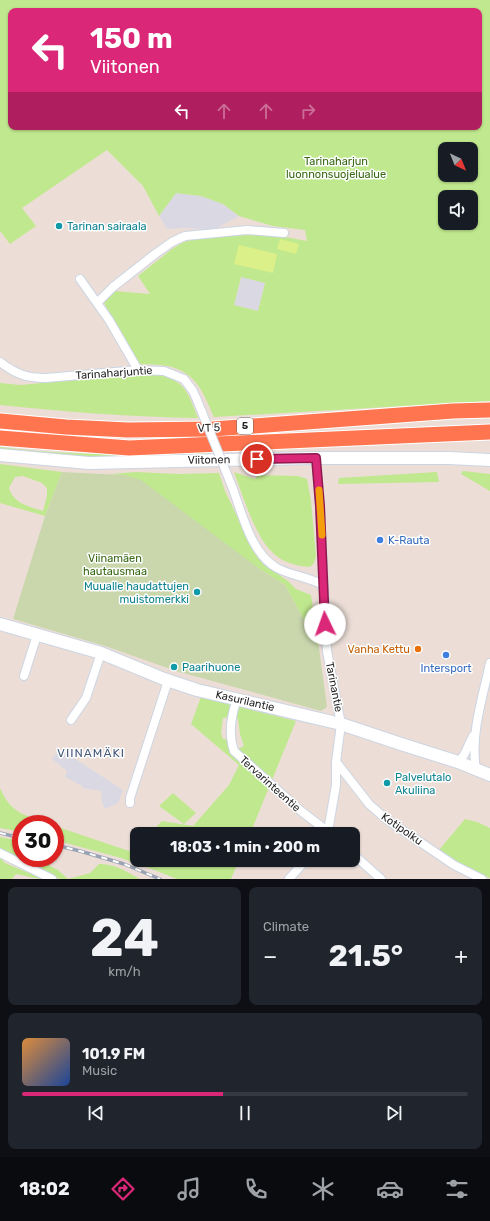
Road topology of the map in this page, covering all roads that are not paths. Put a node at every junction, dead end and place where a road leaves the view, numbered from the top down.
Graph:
1 (284, 233) dead end
2 (80, 279) dead end
3 (97, 303) junction
4 (0, 362) edge
5 (138, 370) junction
6 (490, 410) edge
7 (0, 421) edge
8 (490, 432) edge
9 (0, 438) edge
10 (0, 455) edge
11 (316, 458) junction
12 (490, 460) edge
13 (323, 585) junction
14 (0, 624) edge
15 (37, 635) junction
16 (101, 653) junction
17 (490, 663) edge
18 (24, 676) dead end
19 (168, 681) junction
20 (237, 699) junction
21 (71, 720) dead end
22 (341, 724) junction
23 (477, 728) junction
24 (336, 762) junction
25 (458, 762) junction
26 (476, 769) junction
27 (490, 775) edge
28 (130, 803) dead end
29 (321, 827) edge
30 (329, 827) edge
31 (0, 853) edge
32 (360, 860) edge
33 (300, 867) edge
34 (52, 879) edge
35 (289, 879) edge
36 (382, 879) edge
37 (482, 879) edge

1 - 3 street
2 - 3 street
3 - 5 street
4 - 5 street, Tarinaharjuntie
5 - 13 street, Tarinaharjuntie, bridge
6 - 7 highway, VT 5 / 5
8 - 9 highway, VT 5 / 5
10 - 11 street, Viitonen
11 - 12 street, Viitonen
11 - 13 street, Tarinantie
13 - 22 street, Tarinantie
14 - 15 street, Kasurilantie
15 - 16 street, Kasurilantie
15 - 18 street
16 - 19 street, Kasurilantie
16 - 21 street
17 - 23 street
19 - 20 street, Kasurilantie
19 - 28 street
20 - 22 street, Kasurilantie
20 - 29 street, Tervarinteentie
22 - 24 street, Tarinantie
22 - 25 street, Kasurilantie
23 - 25 street
23 - 26 street
24 - 30 street, Tarinantie
24 - 37 street, Kotipolku
25 - 26 street, Kasurilantie
26 - 27 street, Kasurilantie
31 - 34 street
32 - 36 street
33 - 35 street

